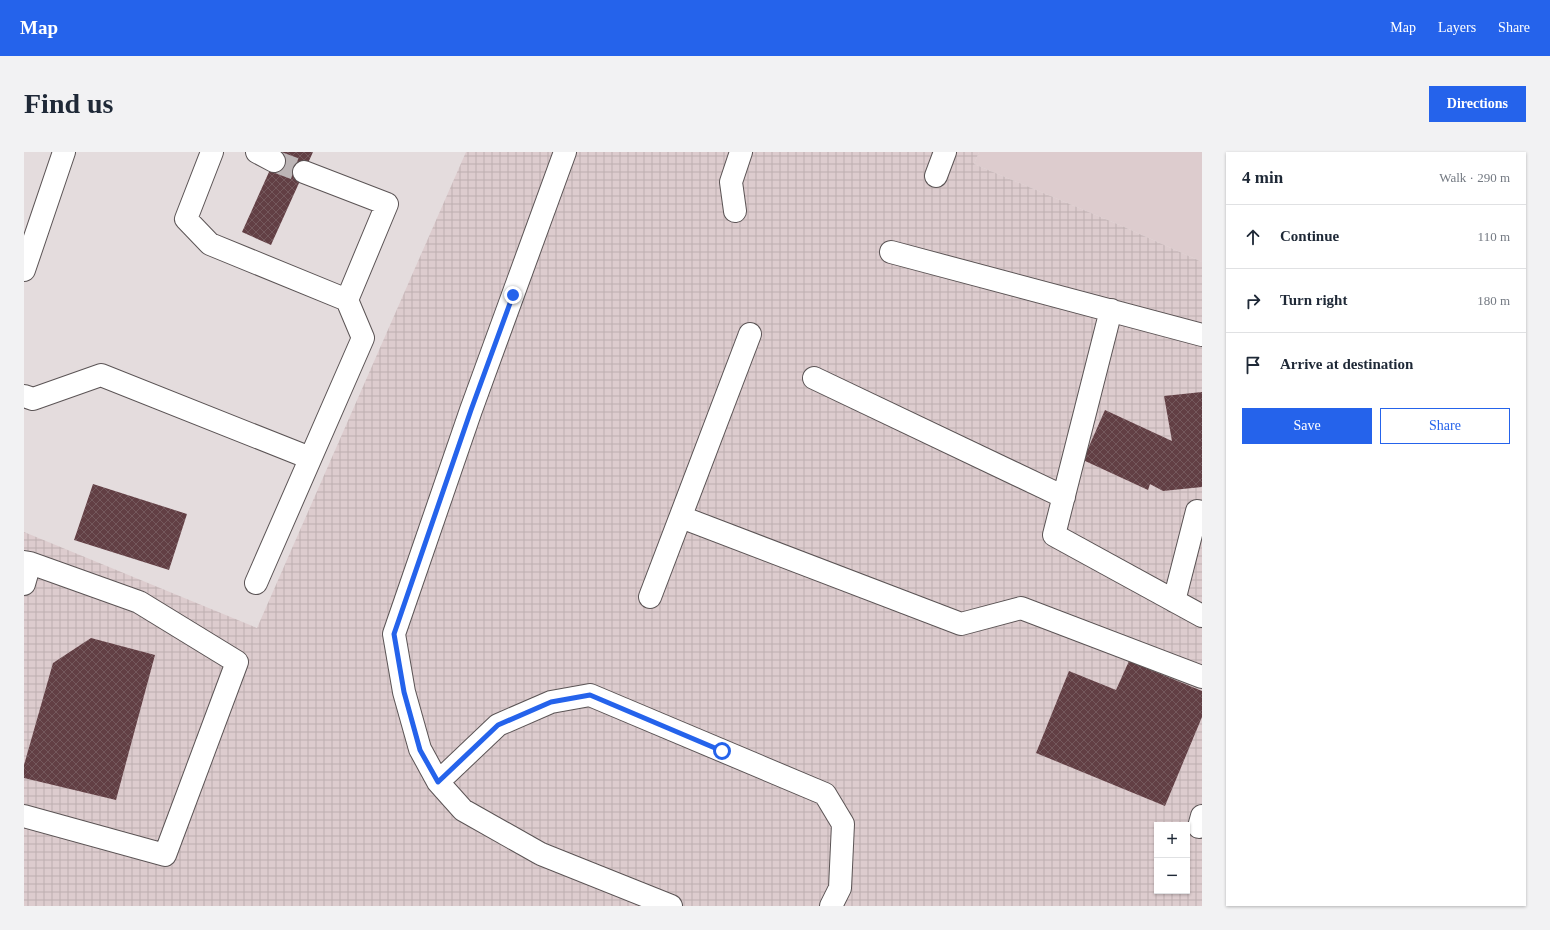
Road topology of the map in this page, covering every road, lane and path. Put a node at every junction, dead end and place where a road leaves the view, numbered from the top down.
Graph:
1 (64, 152) edge
2 (212, 152) edge
3 (565, 152) edge
4 (741, 152) edge
5 (945, 152) edge
6 (304, 172) tunnel mouth
7 (936, 176) dead end
8 (735, 211) dead end
9 (891, 252) dead end
10 (24, 270) edge
11 (347, 300) junction
12 (1110, 310) junction
13 (750, 334) dead end
14 (1202, 335) edge
15 (814, 378) dead end
16 (24, 396) edge
17 (310, 458) junction
18 (1064, 497) junction
19 (1202, 512) edge
20 (681, 517) junction
21 (27, 562) edge
22 (256, 583) dead end
23 (24, 584) edge
24 (650, 598) dead end
25 (1174, 601) junction
26 (1202, 616) edge
27 (1202, 677) edge
28 (438, 782) junction
29 (24, 816) edge
30 (671, 906) edge
31 (831, 906) edge

1 - 10 street
2 - 11 street
3 - 28 street
4 - 8 street
5 - 7 street
6 - 11 street
9 - 12 street
11 - 17 street
12 - 14 street
12 - 18 street
13 - 20 street
15 - 18 street
16 - 17 street
17 - 22 street
18 - 25 street
19 - 25 street
20 - 24 street
20 - 27 street
21 - 23 street
21 - 29 street
25 - 26 street
28 - 30 street
28 - 31 street

